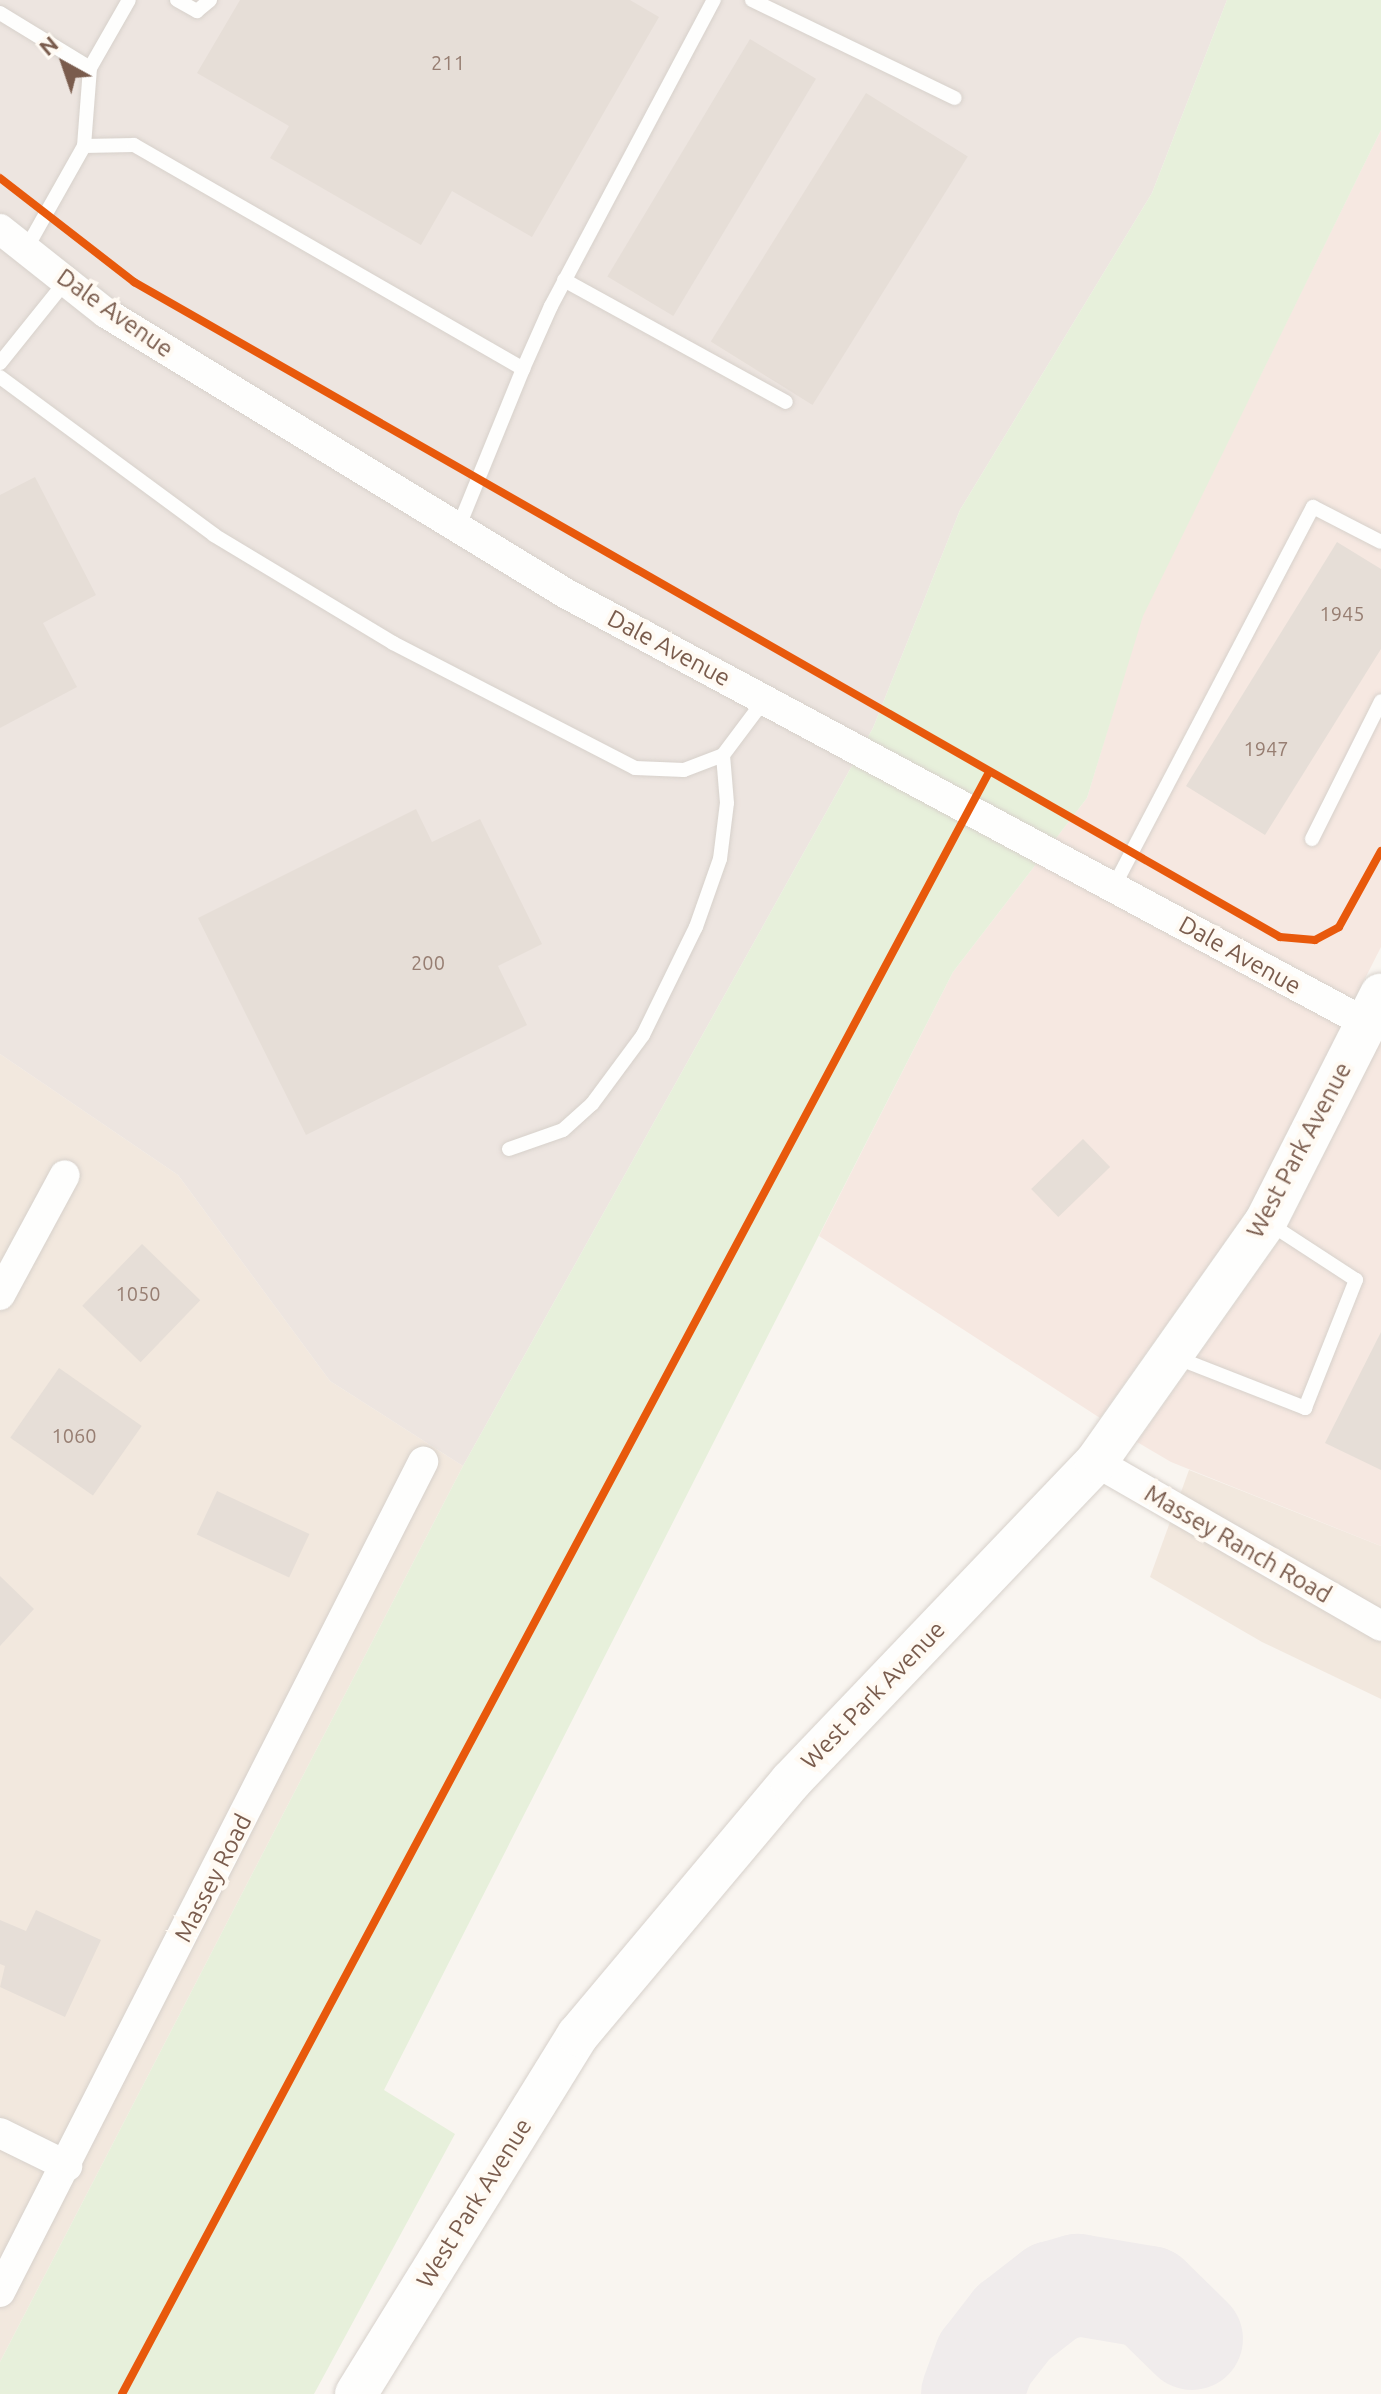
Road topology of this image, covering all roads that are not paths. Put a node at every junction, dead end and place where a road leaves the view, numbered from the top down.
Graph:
1 (129, 0) edge
2 (177, 0) edge
3 (210, 0) edge
4 (714, 0) edge
5 (752, 0) edge
6 (0, 13) edge
7 (90, 68) junction
8 (955, 98) dead end
9 (84, 146) junction
10 (0, 229) edge
11 (26, 249) junction
12 (564, 280) junction
13 (66, 281) junction
14 (0, 363) edge
15 (523, 369) junction
16 (0, 377) edge
17 (786, 402) dead end
18 (458, 528) junction
19 (1381, 542) edge
20 (765, 699) junction
21 (1381, 701) edge
22 (723, 755) junction
23 (1312, 839) dead end
24 (1114, 886) junction
25 (1373, 1008) edge
26 (509, 1149) dead end
27 (65, 1175) dead end
28 (1266, 1221) junction
29 (0, 1295) edge
30 (1171, 1355) junction
31 (423, 1462) dead end
32 (1096, 1462) junction
33 (1381, 1626) edge
34 (0, 2133) edge
35 (67, 2166) junction
36 (0, 2292) edge
37 (356, 2394) edge

1 - 7 lane
2 - 3 lane
4 - 12 lane
5 - 8 lane
6 - 7 lane
7 - 9 lane
9 - 11 lane
9 - 15 lane
10 - 11 street, Dale Avenue
11 - 13 street, Dale Avenue
12 - 15 lane
12 - 17 lane
13 - 14 lane
13 - 18 street, Dale Avenue
15 - 18 lane
16 - 22 lane
18 - 20 street, Dale Avenue
19 - 24 lane
20 - 22 lane
20 - 24 street, Dale Avenue
21 - 23 lane
22 - 26 lane
24 - 25 street, Dale Avenue
25 - 28 street, West Park Avenue
27 - 29 street
28 - 30 street, West Park Avenue
28 - 30 lane
30 - 32 street, West Park Avenue
31 - 35 street, Massey Road
32 - 33 street, Massey Ranch Road
32 - 37 street, West Park Avenue
34 - 35 street
35 - 36 street, Massey Road

